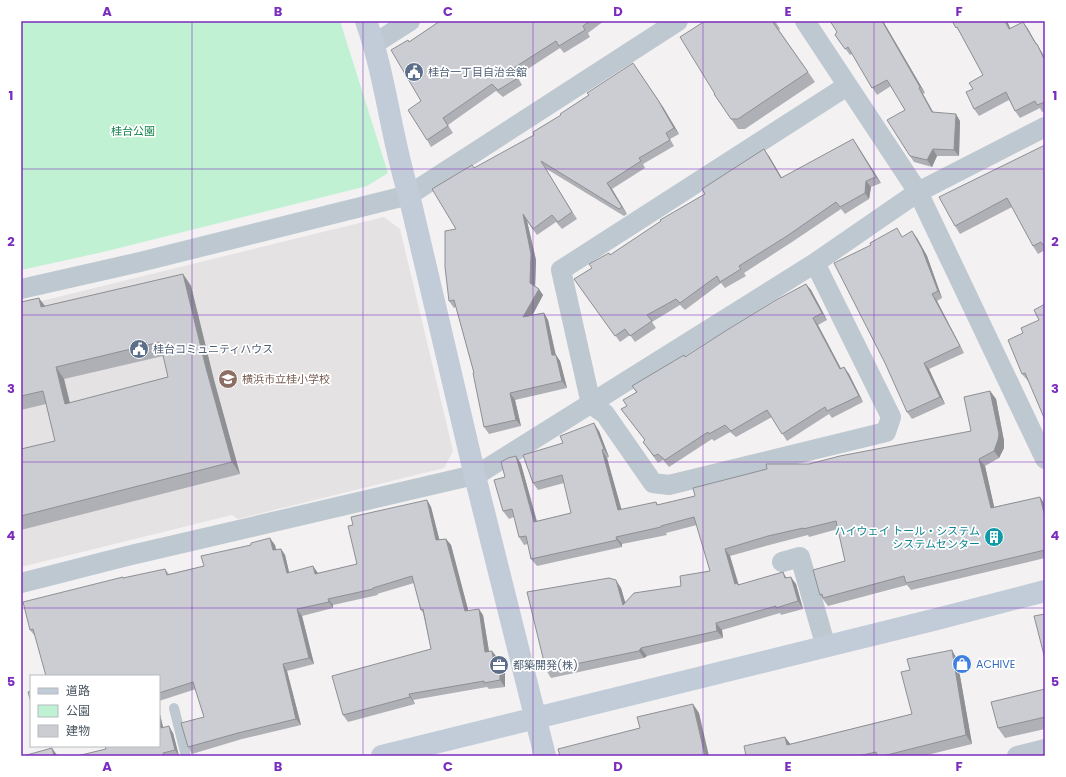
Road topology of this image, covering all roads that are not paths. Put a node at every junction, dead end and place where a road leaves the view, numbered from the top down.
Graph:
1 (366, 21) edge
2 (410, 21) edge
3 (678, 21) edge
4 (805, 21) edge
5 (374, 44) junction
6 (847, 86) junction
7 (1045, 127) edge
8 (918, 192) junction
9 (410, 195) junction
10 (815, 263) junction
11 (21, 289) edge
12 (591, 404) junction
13 (1045, 459) edge
14 (475, 476) junction
15 (800, 557) dead end
16 (21, 583) edge
17 (1045, 591) edge
18 (826, 647) junction
19 (174, 708) dead end
20 (536, 719) junction
21 (1045, 749) edge
22 (186, 756) edge
23 (382, 756) edge
24 (545, 756) edge
25 (1017, 756) edge

1 - 5 street
2 - 5 street
3 - 9 street
4 - 6 street
5 - 9 street
6 - 8 street
6 - 12 street
7 - 8 street
8 - 10 street
8 - 13 street
9 - 11 street
9 - 14 street
10 - 12 street
10 - 12 street
12 - 14 street
14 - 16 street
14 - 20 street
15 - 18 street
17 - 18 street
18 - 20 street
19 - 22 lane
20 - 23 street
20 - 24 street
21 - 25 street

